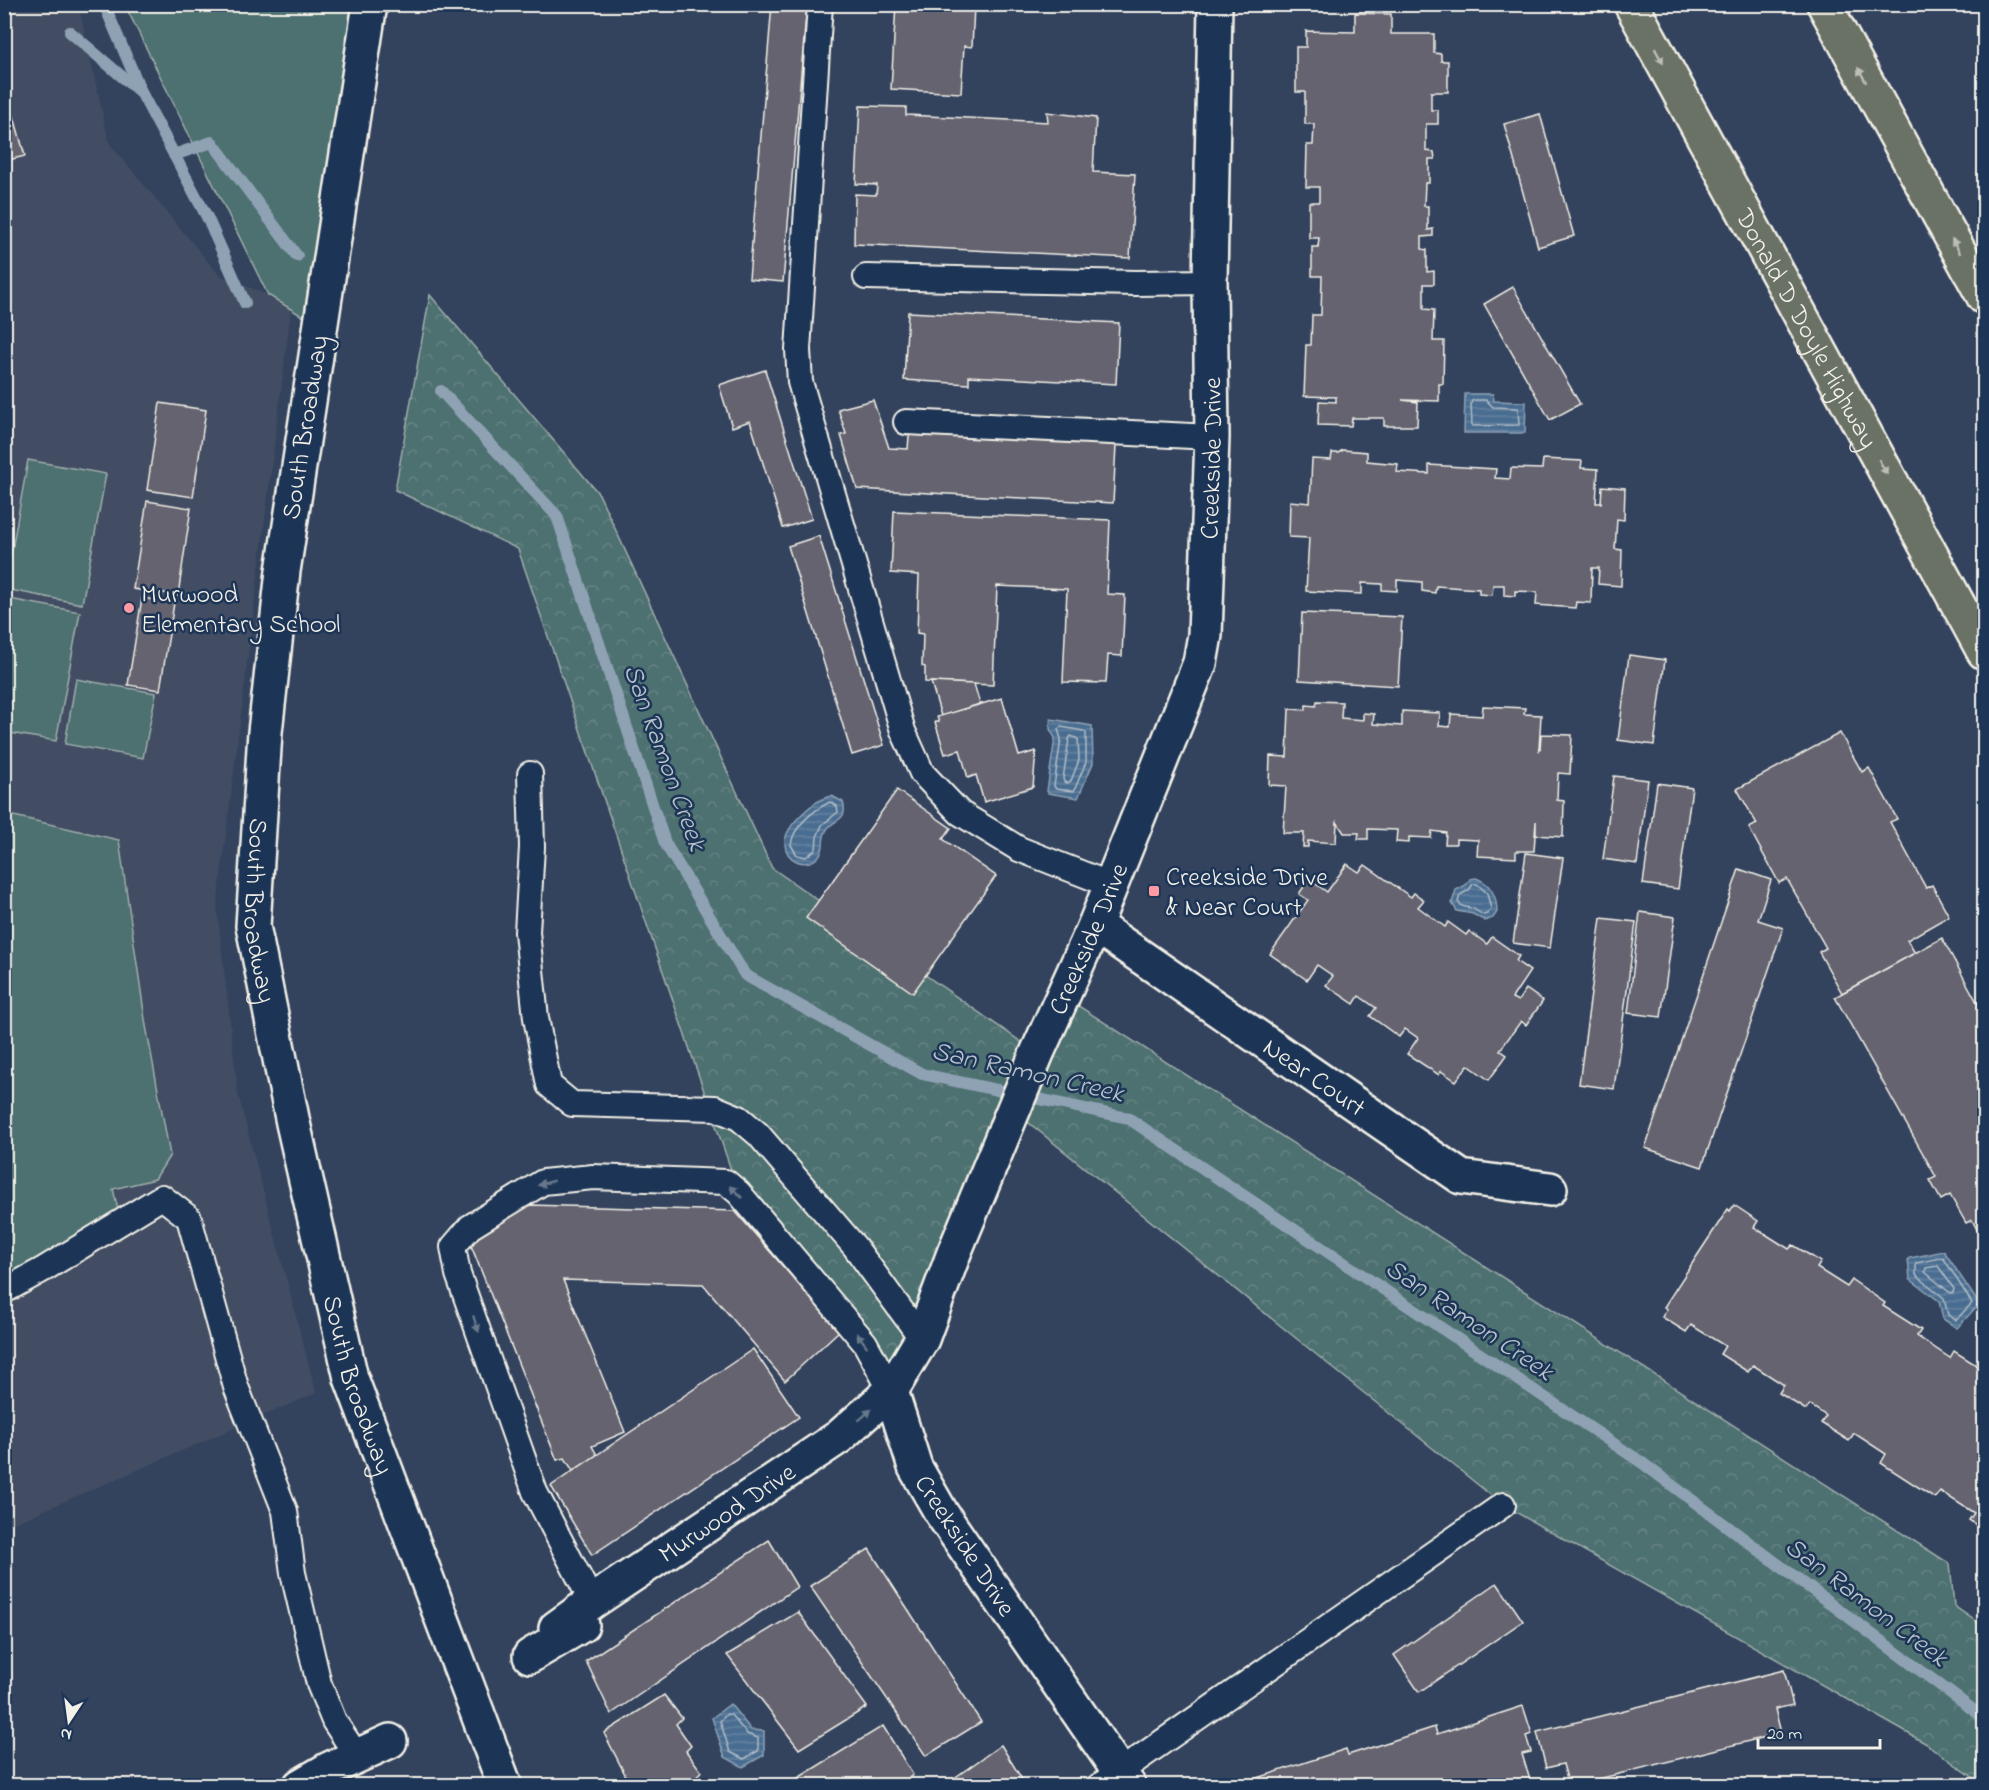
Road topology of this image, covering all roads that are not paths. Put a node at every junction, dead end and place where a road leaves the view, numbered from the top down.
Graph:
1 (370, 4) edge
2 (819, 4) edge
3 (1215, 4) edge
4 (1631, 4) edge
5 (1824, 4) edge
6 (866, 277) dead end
7 (1210, 282) junction
8 (1984, 297) edge
9 (906, 422) dead end
10 (1212, 437) junction
11 (1984, 652) edge
12 (530, 774) dead end
13 (1111, 885) junction
14 (1095, 925) junction
15 (1550, 1189) dead end
16 (4, 1292) edge
17 (922, 1340) junction
18 (891, 1391) junction
19 (854, 1450) dead end
20 (1503, 1505) dead end
21 (592, 1602) junction
22 (556, 1628) dead end
23 (530, 1656) dead end
24 (390, 1741) dead end
25 (357, 1756) junction
26 (1115, 1781) edge
27 (300, 1785) edge
28 (505, 1785) edge

1 - 28 street, South Broadway
2 - 13 lane
3 - 7 street, Creekside Drive
4 -> 11 highway, Donald D Doyle Highway
8 -> 5 highway
6 - 7 lane
7 - 10 street, Creekside Drive
9 - 10 lane
10 - 13 street, Creekside Drive
12 - 17 lane
13 - 14 street, Creekside Drive
14 - 15 street, Near Court
14 - 17 street, Creekside Drive
16 - 25 lane
17 - 18 street, Creekside Drive
21 -> 18 street, Murwood Drive
18 -> 21 lane
18 - 26 street, Creekside Drive
19 - 23 street
20 - 26 lane
21 - 22 street, Murwood Drive
24 - 25 street
25 - 27 street

